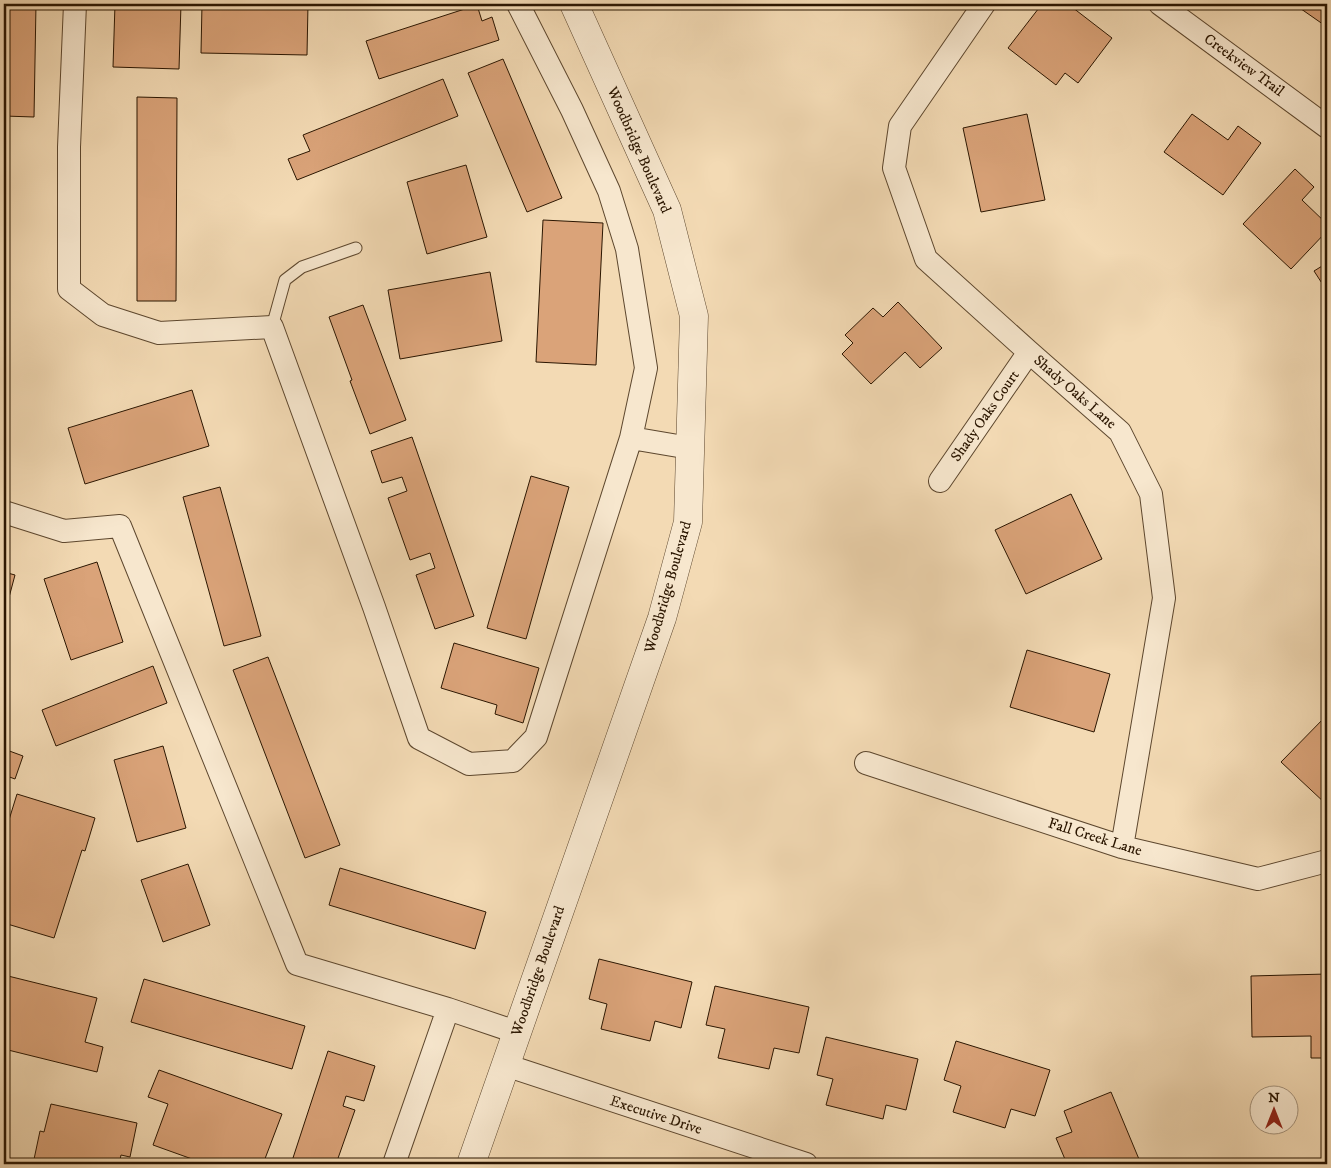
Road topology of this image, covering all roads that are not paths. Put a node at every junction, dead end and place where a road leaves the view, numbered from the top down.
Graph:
1 (75, 4) edge
2 (518, 4) edge
3 (574, 4) edge
4 (984, 4) edge
5 (1160, 4) edge
6 (1327, 127) edge
7 (356, 248) dead end
8 (272, 327) junction
9 (1029, 352) junction
10 (630, 438) junction
11 (690, 448) junction
12 (940, 480) dead end
13 (4, 512) edge
14 (866, 763) dead end
15 (1122, 847) junction
16 (1327, 861) edge
17 (448, 1009) junction
18 (516, 1032) junction
19 (505, 1065) junction
20 (394, 1164) edge
21 (471, 1164) edge
22 (806, 1164) edge

1 - 8 street
2 - 10 street
3 - 11 street, Woodbridge Boulevard
4 - 9 street, Shady Oaks Lane
5 - 6 street, Creekview Trail
7 - 8 lane
8 - 10 street
9 - 12 street, Shady Oaks Court
9 - 15 street, Shady Oaks Lane
10 - 11 street
11 - 18 street, Woodbridge Boulevard
13 - 17 street
14 - 15 street, Fall Creek Lane
15 - 16 street, Fall Creek Lane
17 - 18 street
17 - 20 street
18 - 19 street, Woodbridge Boulevard
19 - 21 street, Woodbridge Boulevard
19 - 22 street, Executive Drive

